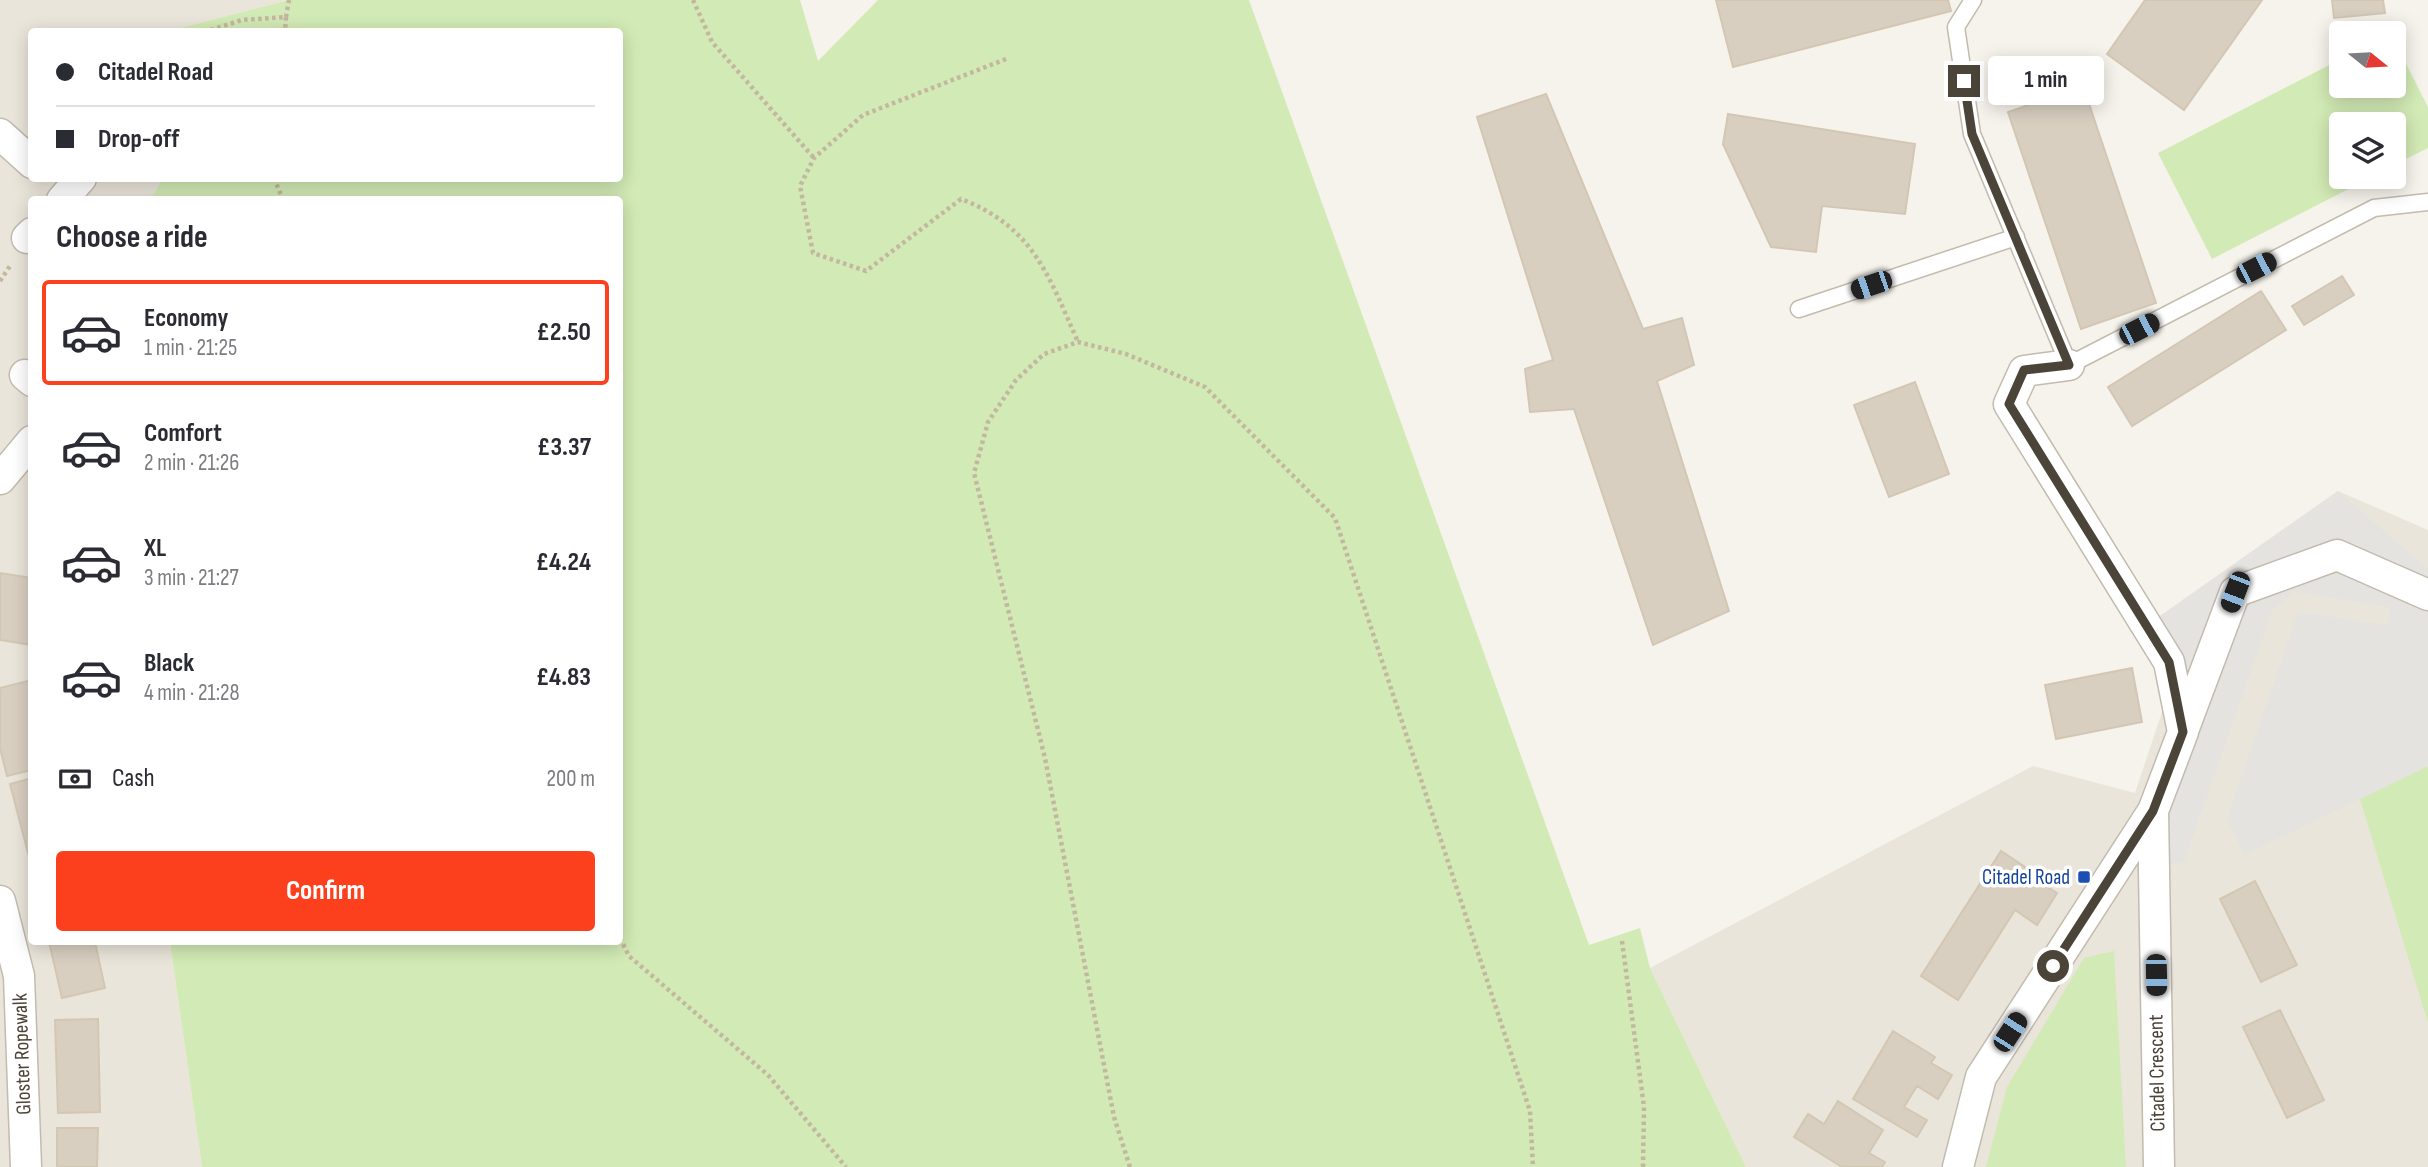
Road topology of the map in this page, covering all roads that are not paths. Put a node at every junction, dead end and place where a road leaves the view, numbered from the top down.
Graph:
1 (1973, 0) edge
2 (0, 134) edge
3 (28, 159) edge
4 (2428, 202) edge
5 (2015, 237) junction
6 (1799, 309) dead end
7 (2069, 365) junction
8 (28, 446) edge
9 (0, 479) edge
10 (2428, 596) edge
11 (2183, 732) junction
12 (2153, 811) junction
13 (0, 901) edge
14 (12, 1106) edge
15 (26, 1167) edge
16 (1958, 1167) edge
17 (2159, 1167) edge

1 - 5 lane
2 - 3 street
4 - 7 lane
5 - 6 lane
5 - 7 lane
7 - 11 street
8 - 9 street
10 - 11 street
11 - 12 street
12 - 16 street
12 - 17 street, Citadel Crescent
13 - 14 street, Gloster Ropewalk
14 - 15 street, Gloster Ropewalk

